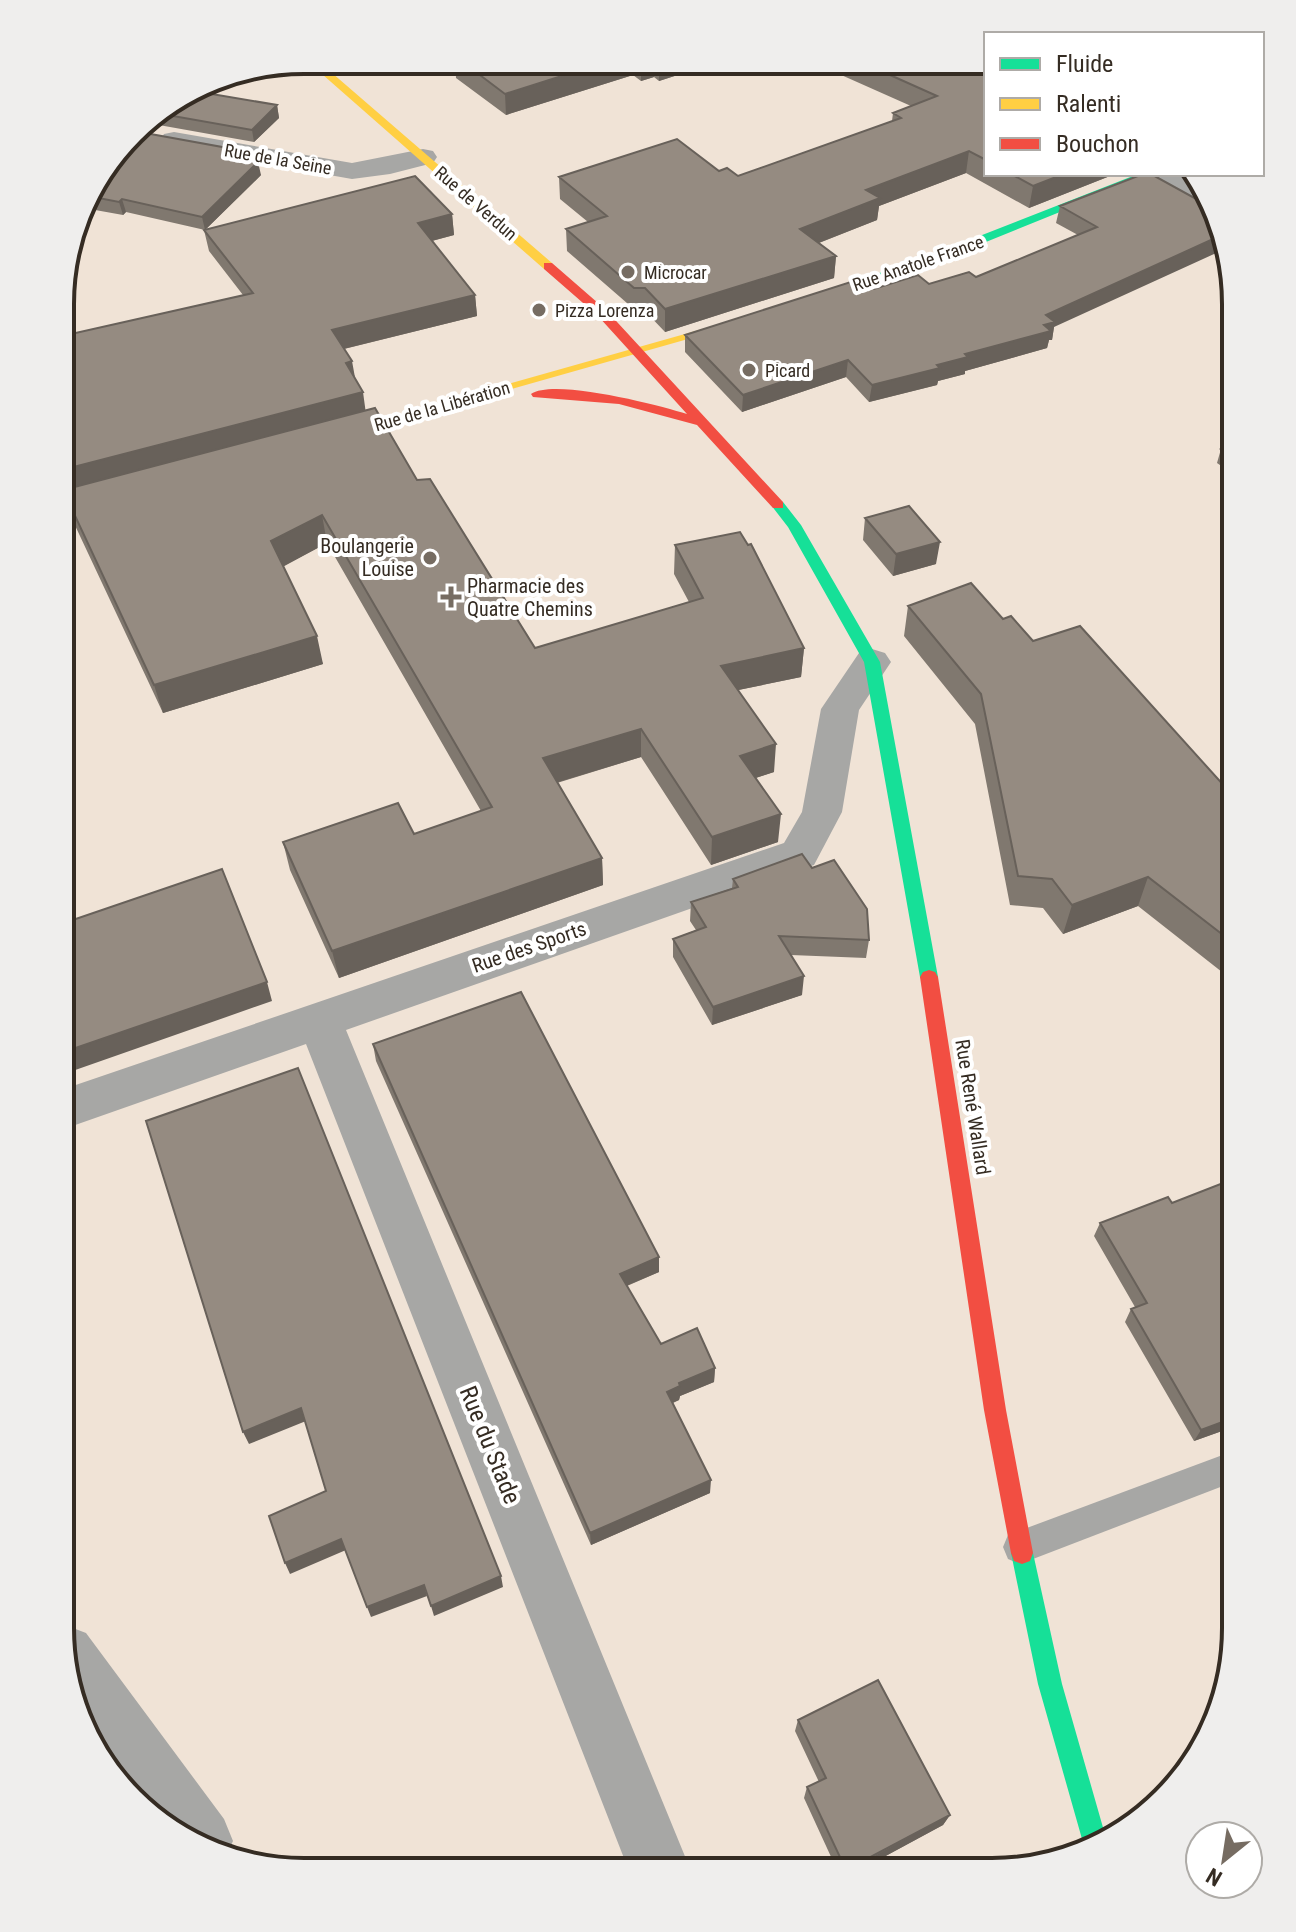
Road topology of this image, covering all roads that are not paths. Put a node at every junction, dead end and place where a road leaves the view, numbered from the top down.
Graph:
1 (327, 74) edge
2 (149, 135) edge
3 (423, 157) junction
4 (1143, 176) edge
5 (1161, 176) edge
6 (1191, 189) edge
7 (788, 306) edge
8 (759, 316) edge
9 (636, 351) junction
10 (418, 413) junction
11 (703, 422) junction
12 (305, 443) edge
13 (872, 662) junction
14 (319, 1019) junction
15 (74, 1105) edge
16 (1222, 1470) edge
17 (1020, 1547) junction
18 (78, 1671) edge
19 (193, 1829) edge
20 (1092, 1835) edge
21 (655, 1858) edge

1 - 3 main road, Rue de Verdun
2 - 3 street, Rue de la Seine
3 - 9 main road, Rue de Verdun
4 - 7 main road, Rue Anatole France
5 - 6 street
8 - 9 main road
9 - 10 main road, Rue de la Libération
9 - 11 main road, Rue René Wallard
10 - 11 main road
10 - 12 main road, Rue de la Libération
11 - 13 main road, Rue René Wallard
13 - 14 street, Rue des Sports
13 - 17 main road, Rue René Wallard
14 - 15 street, Rue des Sports
14 - 21 street, Rue du Stade
16 - 17 lane
17 - 20 main road, Rue René Wallard
18 - 19 street

